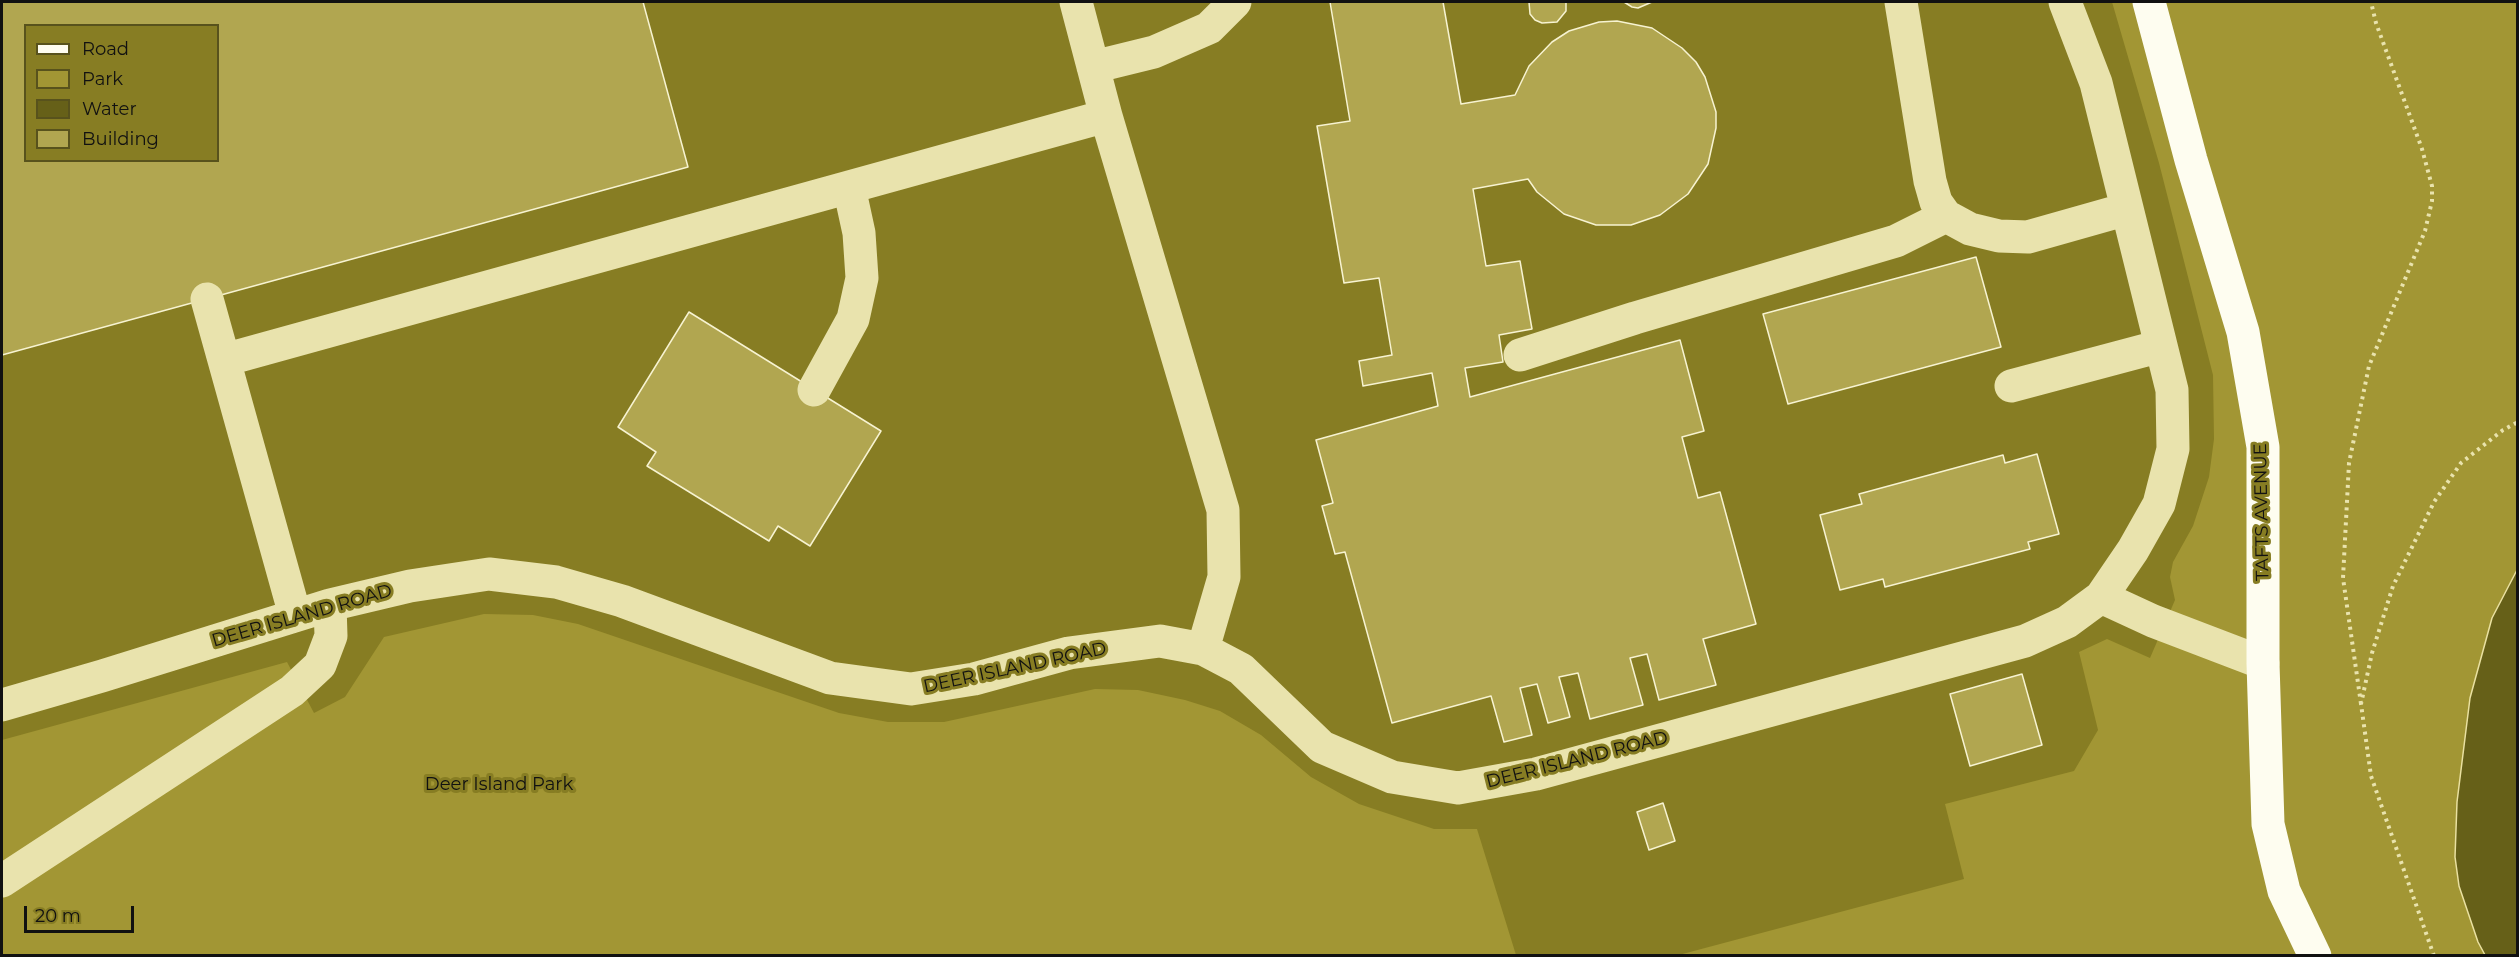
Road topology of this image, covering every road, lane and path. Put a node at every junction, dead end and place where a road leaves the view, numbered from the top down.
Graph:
1 (1076, 2) edge
2 (1234, 2) edge
3 (1901, 2) edge
4 (2065, 2) edge
5 (2149, 2) edge
6 (2371, 2) edge
7 (1093, 66) junction
8 (1106, 116) junction
9 (849, 187) junction
10 (2127, 209) junction
11 (1946, 216) junction
12 (207, 299) dead end
13 (2161, 346) junction
14 (1520, 355) dead end
15 (224, 360) junction
16 (2011, 386) dead end
17 (814, 390) dead end
18 (2517, 422) edge
19 (2101, 597) junction
20 (330, 605) junction
21 (295, 615) junction
22 (1203, 649) junction
23 (2263, 663) junction
24 (2361, 704) junction
25 (2, 705) edge
26 (2, 881) edge
27 (2315, 956) edge
28 (2434, 956) edge

1 - 7 street
2 - 7 street
3 - 11 street
4 - 10 street, DEER ISLAND ROAD
5 - 23 main road, TAFTS AVENUE
6 - 24 path
7 - 8 street
8 - 9 street
8 - 22 street
9 - 15 street
9 - 17 street
10 - 11 street
10 - 13 street, DEER ISLAND ROAD
11 - 14 street
12 - 15 street
13 - 16 street
13 - 19 street, DEER ISLAND ROAD
15 - 21 street
18 - 24 path
19 - 22 street, DEER ISLAND ROAD
19 - 23 street
20 - 21 street, DEER ISLAND ROAD
20 - 22 street, DEER ISLAND ROAD
20 - 26 street
21 - 25 street, DEER ISLAND ROAD
23 - 27 main road, TAFTS AVENUE
24 - 28 path

